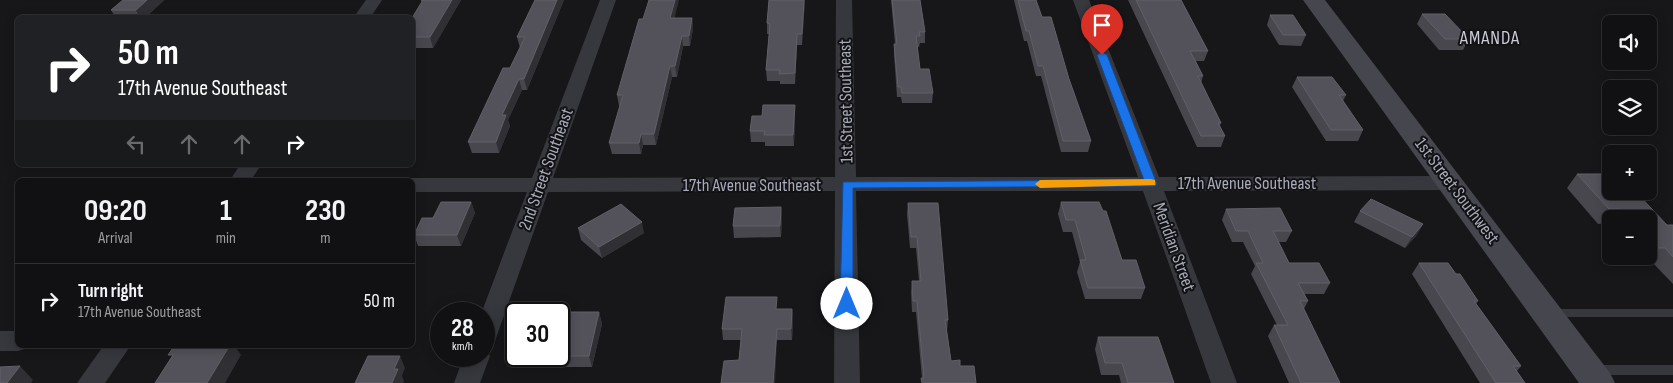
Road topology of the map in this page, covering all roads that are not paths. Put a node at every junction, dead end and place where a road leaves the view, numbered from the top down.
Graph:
1 (374, 0) edge
2 (608, 0) edge
3 (844, 0) edge
4 (1081, 0) edge
5 (1314, 0) edge
6 (363, 15) edge
7 (250, 167) edge
8 (241, 178) edge
9 (1451, 183) junction
10 (847, 184) junction
11 (1151, 184) junction
12 (415, 185) edge
13 (540, 185) junction
14 (495, 308) edge
15 (1546, 313) junction
16 (1673, 313) edge
17 (0, 341) edge
18 (15, 341) edge
19 (116, 348) edge
20 (473, 367) edge
21 (1673, 370) edge
22 (1593, 376) edge
23 (90, 383) edge
24 (467, 383) edge
25 (847, 383) edge
26 (1224, 383) edge

1 - 6 street
2 - 13 street, 2nd Street Southeast
3 - 10 street, 1st Street Southeast
4 - 11 street, Meridian Street
5 - 9 street, 1st Street Southwest
7 - 8 street
9 - 11 street, 17th Avenue Southeast
9 - 15 street, 1st Street Southwest
10 - 11 street, 17th Avenue Southeast
10 - 13 street, 17th Avenue Southeast
10 - 25 street, 1st Street Southeast
11 - 26 street, Meridian Street
12 - 13 street, 17th Avenue Southeast
13 - 14 street, 2nd Street Southeast
15 - 16 lane
15 - 22 street, 1st Street Southwest
17 - 18 street
19 - 23 street
20 - 24 street
21 - 22 lane

